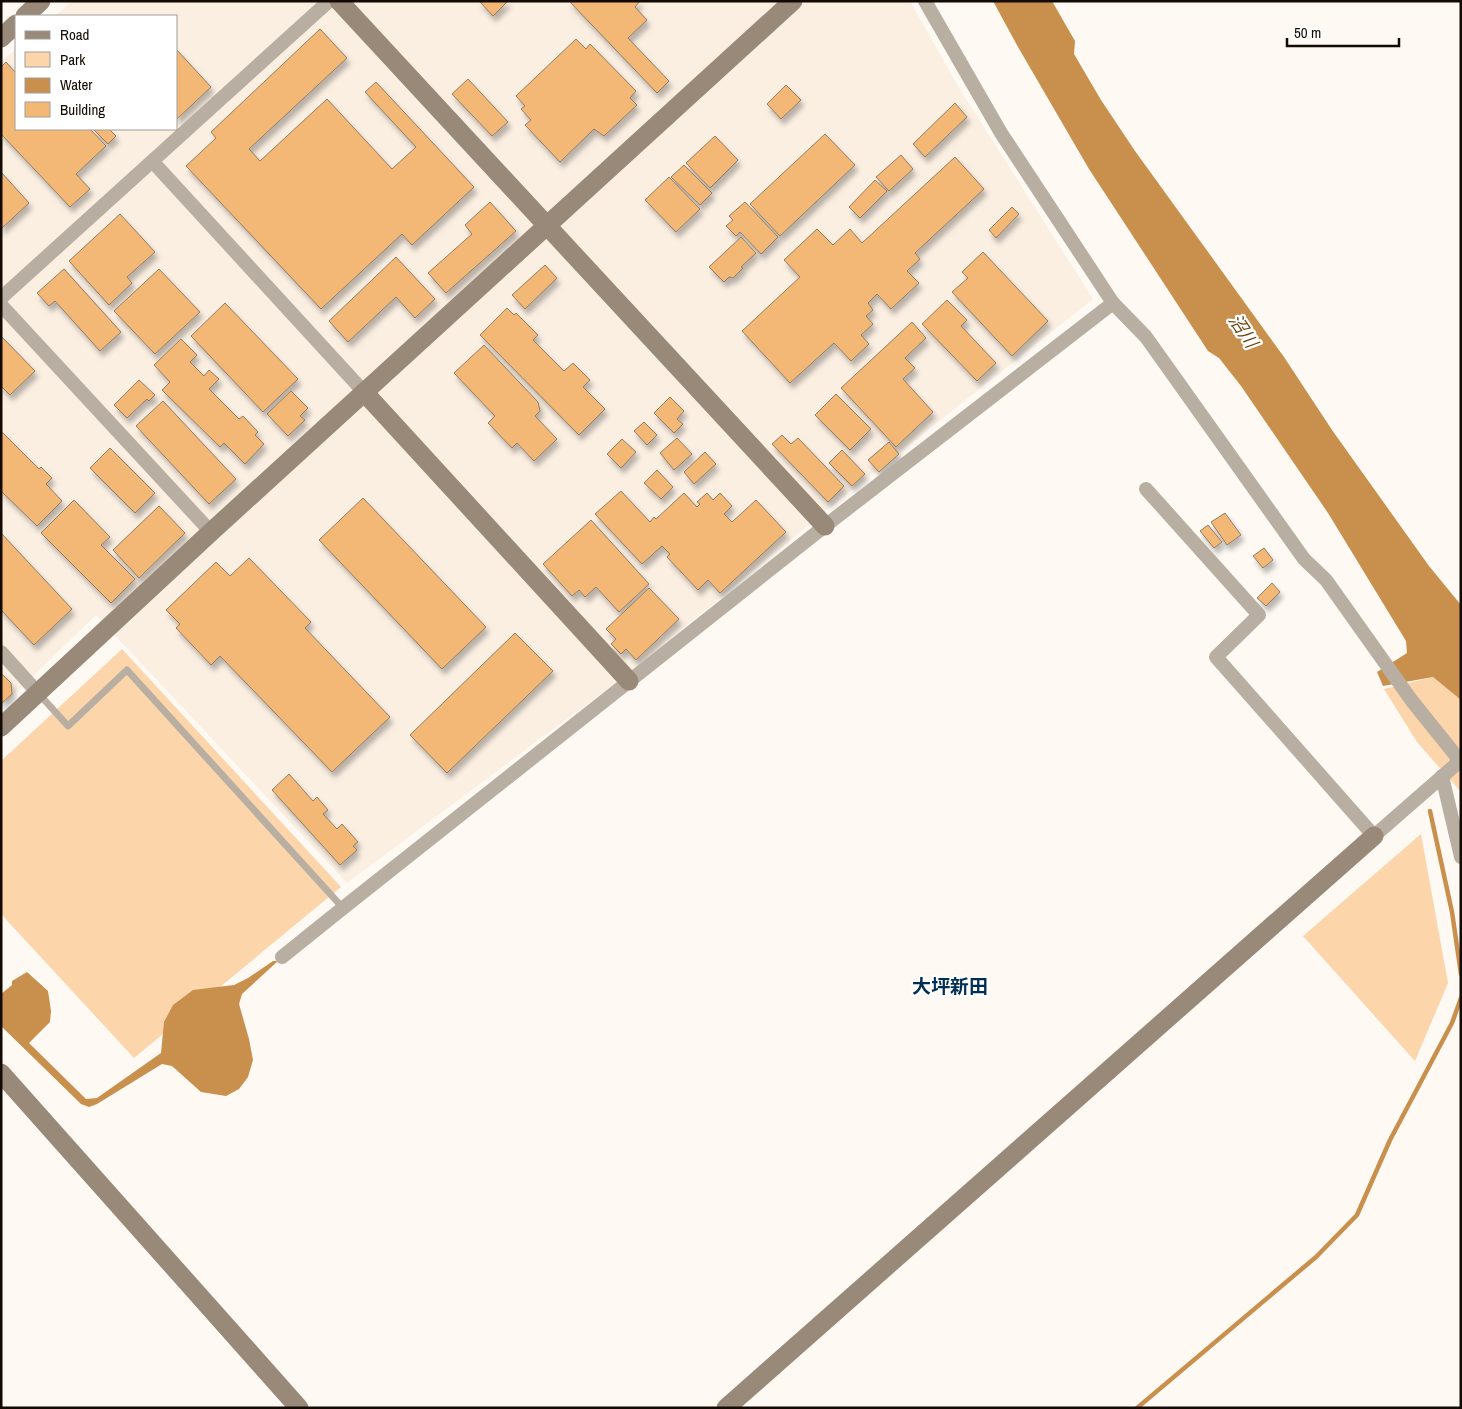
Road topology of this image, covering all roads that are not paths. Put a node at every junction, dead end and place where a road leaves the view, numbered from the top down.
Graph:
1 (41, 1) edge
2 (329, 1) edge
3 (339, 1) edge
4 (793, 1) edge
5 (925, 1) edge
6 (26, 15) edge
7 (153, 162) junction
8 (546, 226) junction
9 (1, 298) edge
10 (1113, 303) junction
11 (1, 305) edge
12 (364, 392) junction
13 (1146, 489) dead end
14 (825, 526) junction
15 (211, 532) junction
16 (1, 652) edge
17 (629, 681) junction
18 (38, 692) junction
19 (1, 727) edge
20 (1460, 761) edge
21 (1442, 776) junction
22 (1374, 836) junction
23 (1461, 857) edge
24 (342, 908) junction
25 (282, 958) dead end
26 (1, 1073) edge
27 (299, 1408) edge
28 (726, 1408) edge

1 - 6 street
2 - 7 street
3 - 8 street
4 - 8 street
5 - 10 street
7 - 9 street
7 - 12 street
8 - 12 street
8 - 14 street
10 - 14 street
10 - 20 street
11 - 15 street
12 - 15 street
12 - 17 street
13 - 22 street
14 - 17 street
15 - 18 street
16 - 18 street
17 - 24 street
18 - 19 street
18 - 24 lane
20 - 21 street
21 - 22 street
21 - 23 street
22 - 28 street
24 - 25 street
26 - 27 street

